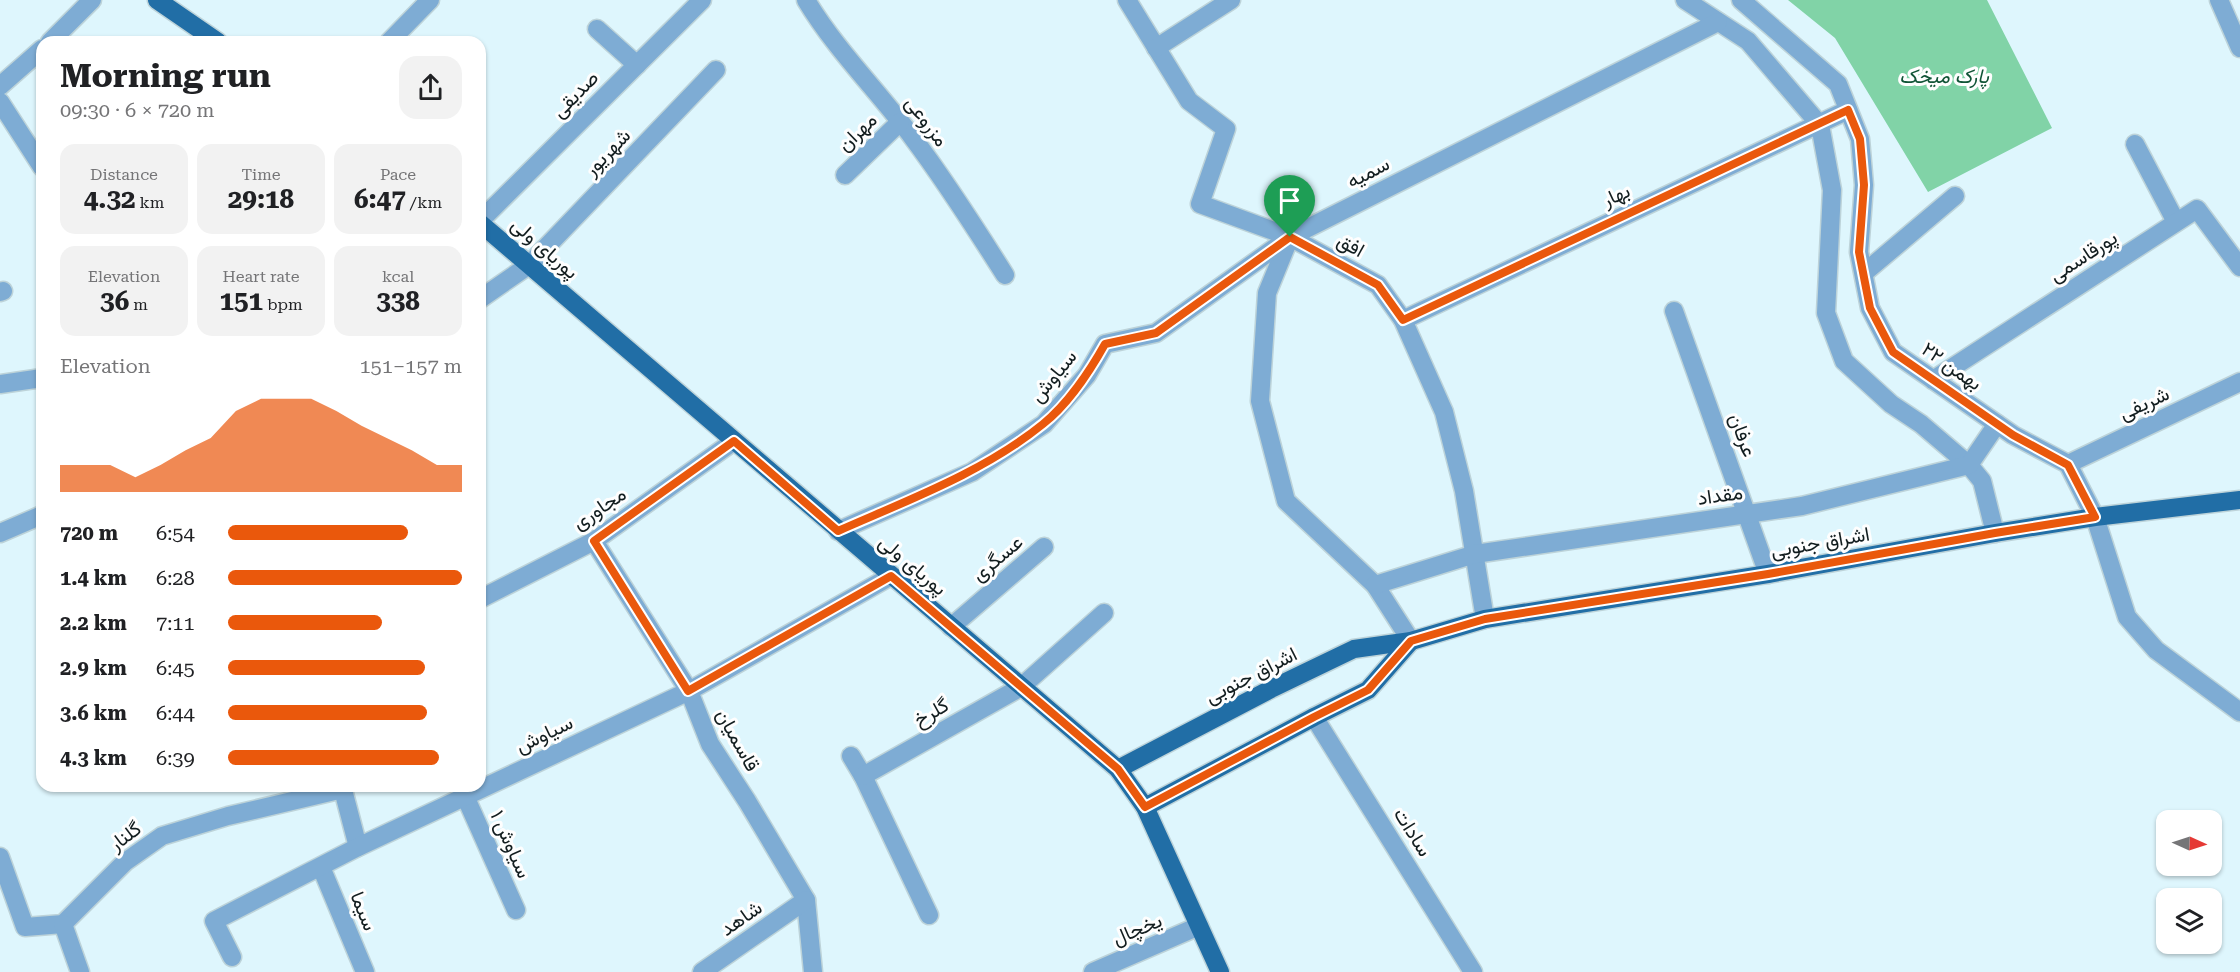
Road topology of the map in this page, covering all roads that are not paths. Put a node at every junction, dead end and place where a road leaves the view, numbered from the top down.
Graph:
1 (92, 0) edge
2 (158, 0) edge
3 (430, 0) edge
4 (702, 0) edge
5 (806, 0) edge
6 (1127, 0) edge
7 (1231, 0) edge
8 (1685, 0) edge
9 (1741, 0) edge
10 (2219, 0) edge
11 (1718, 22) junction
12 (597, 29) dead end
13 (56, 36) edge
14 (209, 36) edge
15 (395, 36) edge
16 (1156, 48) junction
17 (2240, 48) edge
18 (36, 54) edge
19 (637, 65) junction
20 (716, 70) dead end
21 (0, 86) edge
22 (0, 102) edge
23 (1848, 110) junction
24 (900, 122) junction
25 (1820, 125) junction
26 (2135, 144) dead end
27 (36, 158) edge
28 (845, 175) dead end
29 (1955, 196) dead end
30 (486, 216) edge
31 (2176, 222) junction
32 (486, 227) edge
33 (1290, 237) junction
34 (529, 265) junction
35 (2240, 267) edge
36 (1864, 273) junction
37 (1005, 275) dead end
38 (486, 295) edge
39 (1674, 311) dead end
40 (1403, 320) junction
41 (36, 379) edge
42 (1933, 380) junction
43 (2240, 382) edge
44 (0, 384) edge
45 (1997, 424) junction
46 (734, 441) junction
47 (1969, 465) junction
48 (2068, 465) junction
49 (2240, 500) edge
50 (1748, 514) junction
51 (2095, 517) junction
52 (36, 518) edge
53 (838, 531) junction
54 (1995, 533) junction
55 (0, 534) edge
56 (594, 541) junction
57 (1044, 547) dead end
58 (1474, 554) junction
59 (1768, 574) junction
60 (891, 576) junction
61 (1375, 585) junction
62 (486, 597) edge
63 (1104, 612) dead end
64 (1485, 619) junction
65 (951, 627) junction
66 (1411, 641) junction
67 (1021, 687) junction
68 (688, 691) junction
69 (2240, 712) edge
70 (1314, 717) junction
71 (851, 756) dead end
72 (1118, 769) junction
73 (863, 776) junction
74 (486, 786) edge
75 (326, 792) edge
76 (343, 792) edge
77 (473, 792) edge
78 (465, 796) junction
79 (1145, 807) junction
80 (358, 847) junction
81 (0, 857) edge
82 (321, 867) junction
83 (806, 900) junction
84 (516, 910) dead end
85 (929, 915) dead end
86 (63, 924) junction
87 (1199, 926) junction
88 (232, 957) dead end
89 (80, 972) edge
90 (364, 972) edge
91 (702, 972) edge
92 (813, 972) edge
93 (1093, 972) edge
94 (1220, 972) edge
95 (1473, 972) edge

1 - 13 street
2 - 14 main road
3 - 15 street
4 - 19 street, صدیقی
5 - 24 street, مزروعی
6 - 16 street, افق
7 - 16 street
8 - 11 street
9 - 23 street, ۲۲ بهمن
10 - 17 street
11 - 25 street
11 - 33 street, سمیه
12 - 19 street
16 - 33 street, افق
18 - 21 street
19 - 30 street, صدیقی
20 - 34 street, شهریور
22 - 27 street
23 - 25 street, بهار
23 - 36 street, ۲۲ بهمن
24 - 28 street, مهران
24 - 37 street, مزروعی
25 - 40 street, بهار
25 - 47 street
26 - 31 street
29 - 36 street
31 - 35 street, پورقاسمی
31 - 42 street, پورقاسمی
32 - 34 main road, پوریای ولی
33 - 40 street, افق
33 - 53 street, سیاوش
33 - 61 street
34 - 38 street, شهریور
34 - 46 main road, پوریای ولی
36 - 42 street, ۲۲ بهمن
39 - 50 street, عرفان
40 - 58 street, افق
41 - 44 street
42 - 45 street, ۲۲ بهمن
43 - 48 street, شریفی
45 - 47 street
45 - 48 street, ۲۲ بهمن
46 - 53 main road, پوریای ولی
46 - 56 street, مجاوری
47 - 50 street, مقداد
47 - 54 street
48 - 51 street
49 - 51 main road, اشراق جنوبی
50 - 58 street, مقداد
50 - 59 street, عرفان
51 - 54 main road, اشراق جنوبی
51 - 69 street
52 - 55 street
53 - 60 main road, پوریای ولی
54 - 59 main road, اشراق جنوبی
56 - 62 street, مجاوری
56 - 68 street, قاسمیان
57 - 65 street, عسگری
58 - 61 street, مقداد
58 - 64 street, افق
59 - 64 main road, اشراق جنوبی
60 - 65 main road, پوریای ولی
60 - 68 street, سیاوش
61 - 66 street
63 - 67 street, گلرخ
64 - 66 main road, اشراق جنوبی
65 - 67 main road, پوریای ولی
66 - 70 main road
66 - 72 main road, اشراق جنوبی
67 - 72 main road, پوریای ولی
67 - 73 street, گلرخ
68 - 74 street, سیاوش
68 - 83 street, قاسمیان
70 - 79 main road
70 - 95 street, سادات
71 - 73 street
72 - 79 main road, پوریای ولی
73 - 85 street
75 - 86 street, گلنار
76 - 80 street
77 - 78 street, سیاوش
78 - 80 street, سیاوش
78 - 84 street, سیاوش ۱
79 - 87 main road, پوریای ولی
80 - 82 street, سیاوش
81 - 86 street
82 - 88 street, سیاوش
82 - 90 street, سیما
83 - 91 street, شاهد
83 - 92 street, قاسمیان
86 - 89 street
87 - 93 street, یخچال
87 - 94 main road, پوریای ولی

